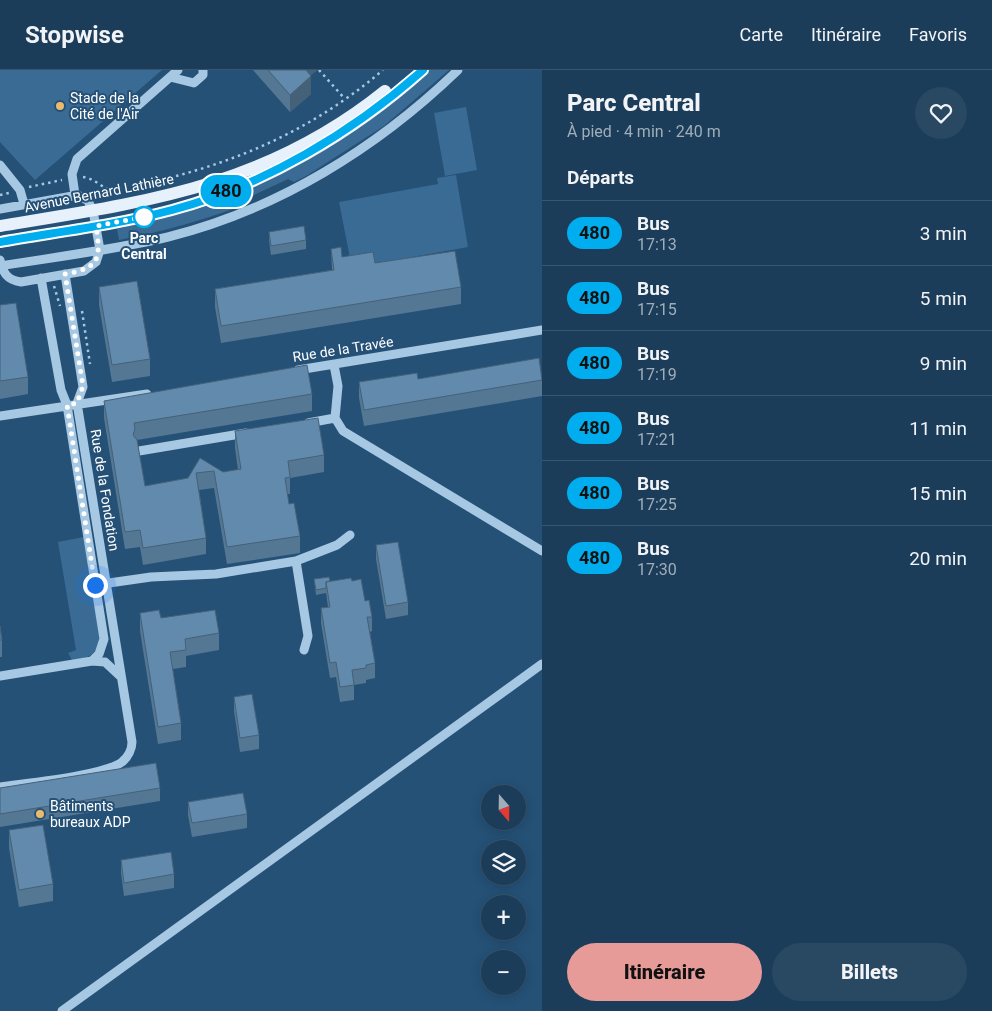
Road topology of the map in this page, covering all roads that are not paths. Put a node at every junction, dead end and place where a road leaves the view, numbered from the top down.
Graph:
1 (178, 70) edge
2 (203, 70) edge
3 (410, 70) edge
4 (423, 70) edge
5 (458, 70) edge
6 (170, 77) junction
7 (0, 165) edge
8 (75, 195) junction
9 (24, 204) junction
10 (0, 209) edge
11 (93, 211) junction
12 (0, 226) edge
13 (96, 226) junction
14 (0, 242) edge
15 (100, 250) junction
16 (0, 264) edge
17 (65, 274) junction
18 (42, 278) junction
19 (542, 330) edge
20 (334, 364) junction
21 (293, 371) edge
22 (156, 393) edge
23 (77, 403) junction
24 (67, 405) junction
25 (0, 416) edge
26 (334, 418) junction
27 (295, 425) edge
28 (256, 431) edge
29 (139, 451) edge
30 (350, 535) dead end
31 (542, 551) edge
32 (296, 561) junction
33 (106, 584) junction
34 (95, 585) junction
35 (304, 650) dead end
36 (92, 661) junction
37 (542, 664) edge
38 (0, 676) edge
39 (122, 678) junction
40 (0, 787) edge
41 (62, 1011) edge

1 - 6 street
2 - 6 street
3 - 11 main road, Avenue Bernard Lathière
4 - 13 main road
5 - 15 street
6 - 8 street
7 - 9 street
8 - 9 street
8 - 11 street
9 - 10 street
11 - 12 main road, Avenue Bernard Lathière
11 - 13 street
13 - 14 main road
13 - 15 street
15 - 16 street
15 - 17 street
16 - 18 street
17 - 18 street
17 - 23 street, Rue de la Fondation
18 - 24 street, Rue de la Fondation
19 - 20 street, Rue de la Travée
20 - 21 street, Rue de la Travée
20 - 26 street
22 - 23 street
23 - 24 street
23 - 33 street, Rue de la Fondation
24 - 25 street
24 - 34 street, Rue de la Fondation
26 - 27 street
26 - 31 street
28 - 29 street
30 - 32 street
32 - 33 street
32 - 35 street
33 - 34 street
33 - 39 street, Rue de la Fondation
34 - 36 street, Rue de la Fondation
36 - 38 street
36 - 39 street
37 - 41 street
39 - 40 street, Rue de la Fondation

